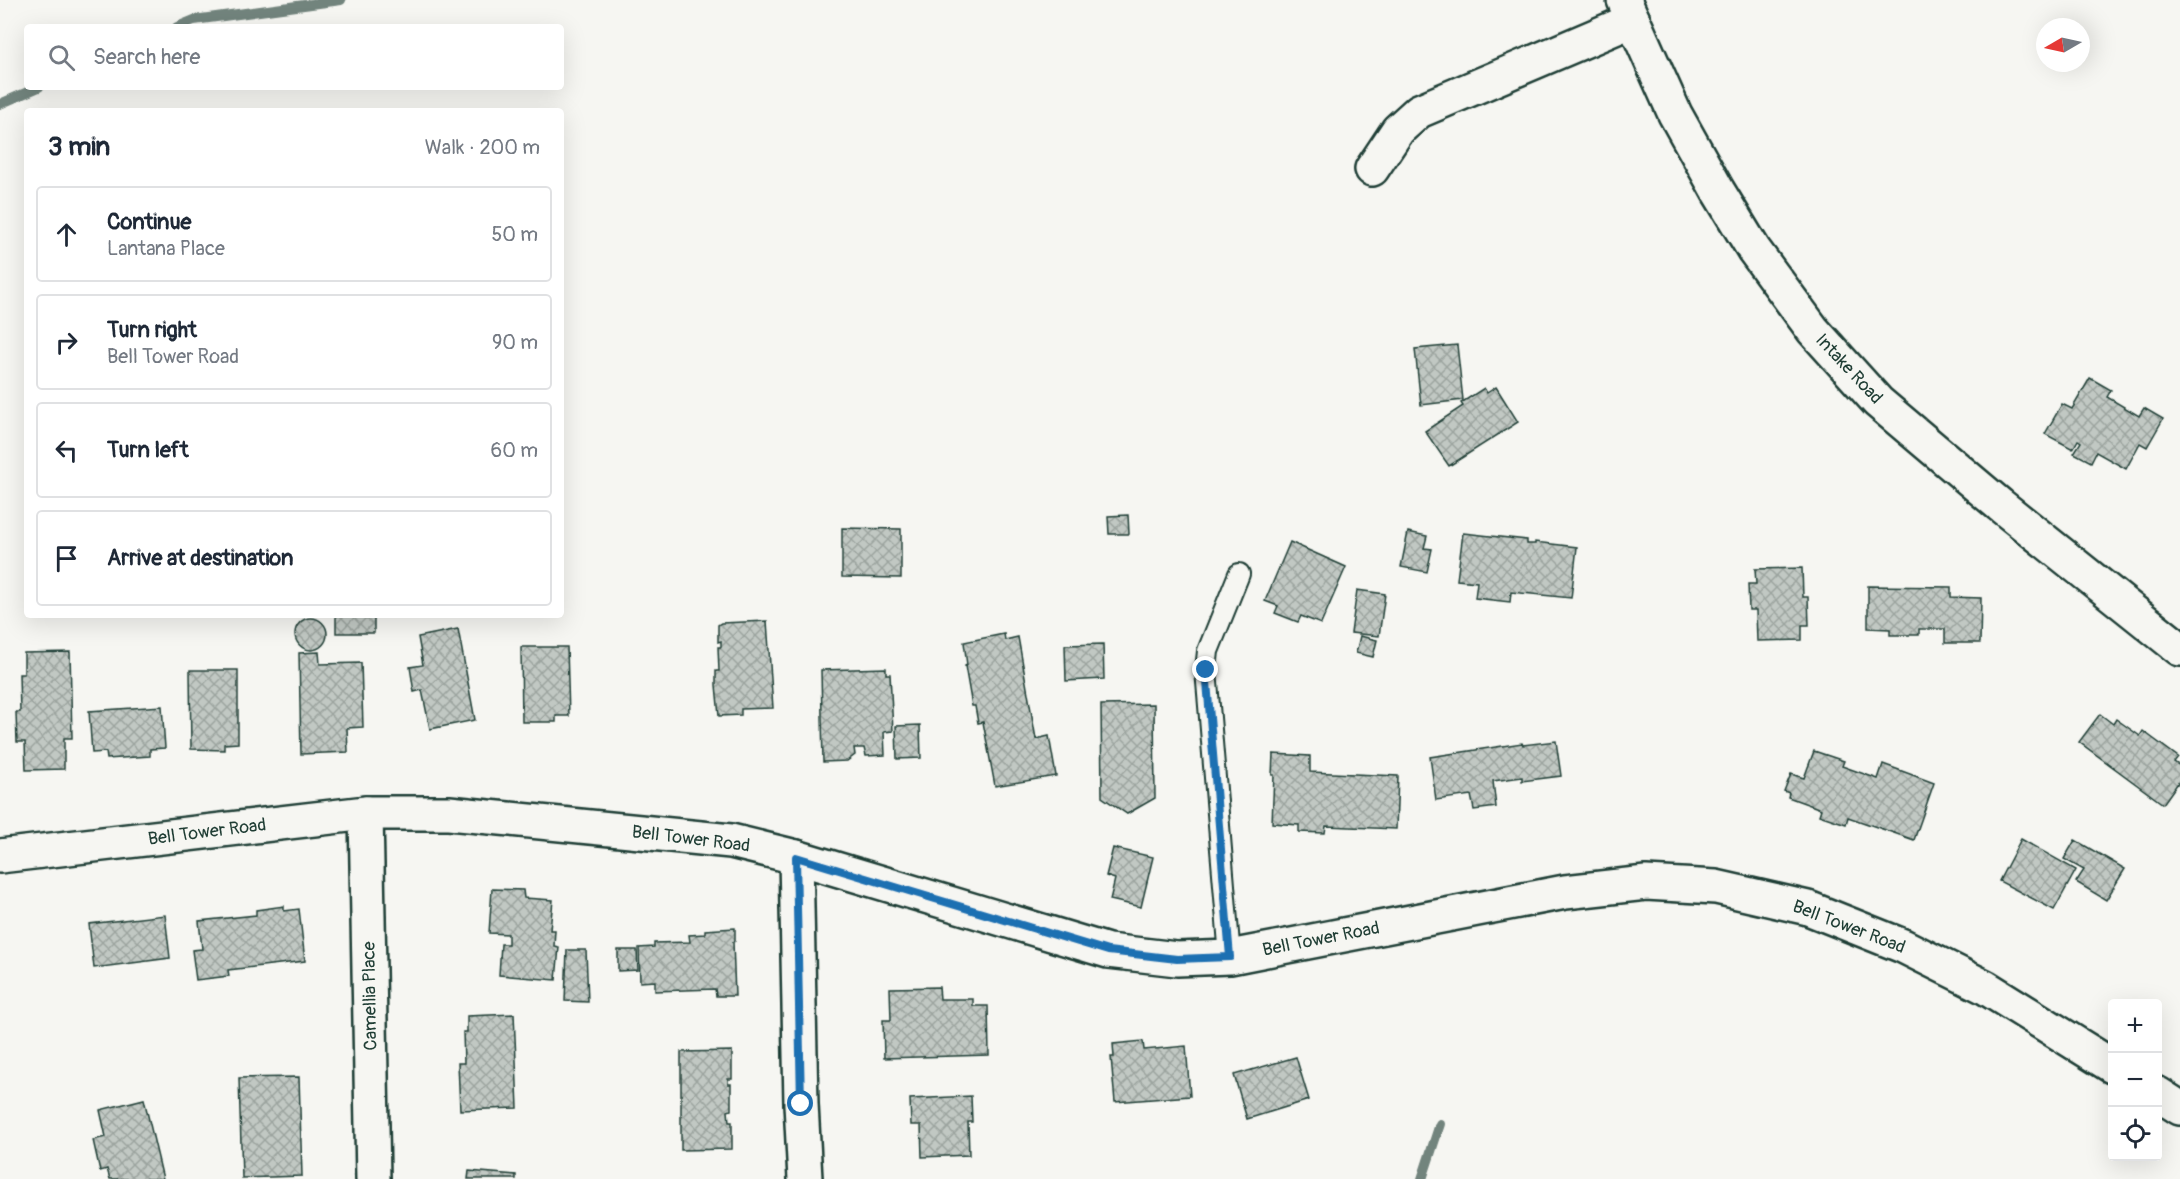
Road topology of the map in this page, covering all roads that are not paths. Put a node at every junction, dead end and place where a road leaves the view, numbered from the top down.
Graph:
1 (1629, 10) edge
2 (1372, 169) dead end
3 (1239, 573) dead end
4 (2180, 649) edge
5 (366, 813) junction
6 (0, 856) edge
7 (796, 857) junction
8 (1230, 957) junction
9 (2108, 1064) edge
10 (2162, 1097) edge
11 (2180, 1108) edge
12 (373, 1179) edge
13 (805, 1179) edge

1 - 2 street
1 - 4 street, Intake Road
3 - 8 lane
5 - 6 street, Bell Tower Road
5 - 7 street, Bell Tower Road
5 - 12 street, Camellia Place
7 - 8 street, Bell Tower Road
7 - 13 street
8 - 9 street, Bell Tower Road
10 - 11 street

